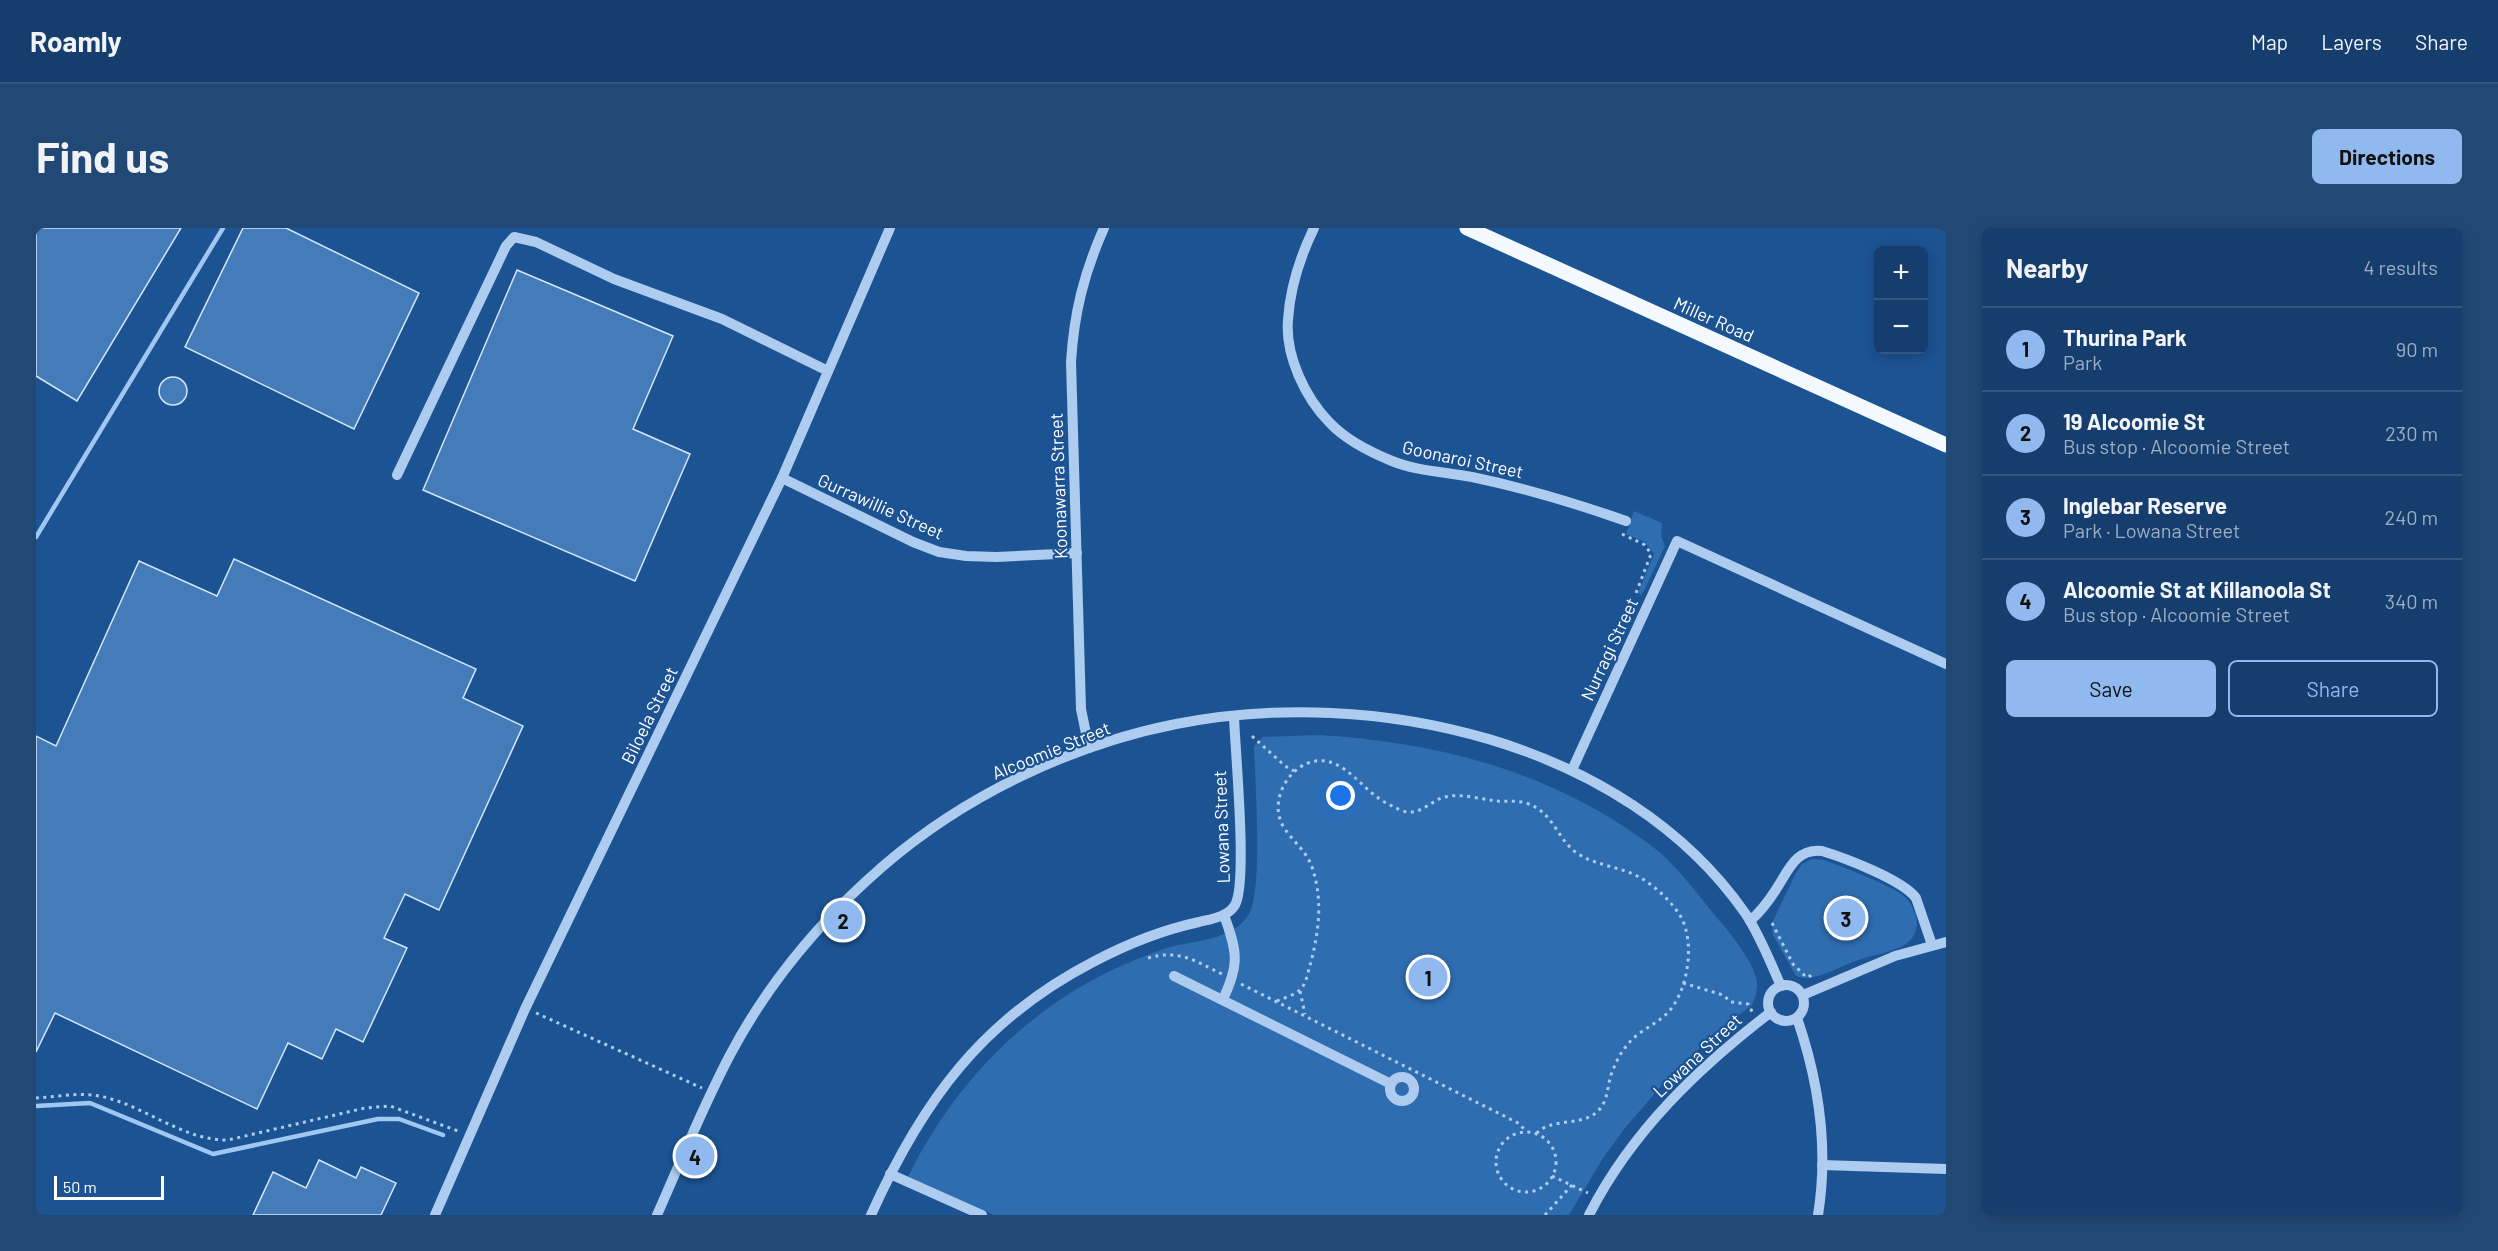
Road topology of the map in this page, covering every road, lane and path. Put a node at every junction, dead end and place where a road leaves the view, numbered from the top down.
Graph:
1 (890, 228) edge
2 (1104, 228) edge
3 (1314, 228) edge
4 (1467, 228) edge
5 (828, 371) junction
6 (1946, 445) edge
7 (397, 475) dead end
8 (782, 478) junction
9 (1615, 517) junction
10 (1626, 521) dead end
11 (1077, 554) junction
12 (1650, 600) junction
13 (1946, 664) edge
14 (1233, 716) junction
15 (1252, 736) dead end
16 (1089, 748) junction
17 (1572, 770) junction
18 (1294, 771) junction
19 (1224, 915) junction
20 (1750, 921) junction
21 (1772, 923) dead end
22 (1946, 942) edge
23 (1932, 945) junction
24 (1148, 958) dead end
25 (1174, 976) dead end
26 (1811, 978) dead end
27 (1232, 980) junction
28 (1683, 983) junction
29 (1781, 986) junction
30 (1300, 989) junction
31 (1803, 995) junction
32 (1223, 999) junction
33 (1277, 1001) junction
34 (1770, 1012) junction
35 (1753, 1013) dead end
36 (537, 1014) dead end
37 (1305, 1016) junction
38 (1797, 1018) junction
39 (1391, 1084) dead end
40 (700, 1087) dead end
41 (36, 1098) edge
42 (459, 1131) dead end
43 (1526, 1132) junction
44 (1536, 1134) junction
45 (1822, 1166) junction
46 (1946, 1169) edge
47 (890, 1174) junction
48 (1552, 1176) junction
49 (1572, 1185) junction
50 (1598, 1198) junction
51 (435, 1215) edge
52 (657, 1215) edge
53 (871, 1215) edge
54 (982, 1215) edge
55 (1545, 1215) edge
56 (1589, 1215) edge
57 (1818, 1215) edge

1 - 5 street, Biloela Street
2 - 11 street, Koonawarra Street
3 - 9 street, Goonaroi Street
4 - 6 main road, Miller Road
5 - 7 street
5 - 8 street, Biloela Street
8 - 11 street, Gurrawillie Street
8 - 51 street, Biloela Street
9 - 10 street, Goonaroi Street
9 - 12 path
11 - 16 street, Koonawarra Street
12 - 13 street, Nurragi Street
12 - 17 street, Nurragi Street
14 - 16 street, Alcoomie Street
14 - 17 street, Alcoomie Street
14 - 19 street, Lowana Street
15 - 18 path
16 - 52 street, Alcoomie Street
17 - 20 street, Alcoomie Street
18 - 28 path
18 - 30 path
19 - 27 street
19 - 47 street
20 - 23 street
20 - 29 street, Alcoomie Street
21 - 26 path
22 - 23 street
23 - 31 street
24 - 27 path
25 - 32 street
27 - 32 street
27 - 33 path
28 - 35 path
28 - 44 path
29 - 31 street
29 - 34 street
30 - 33 path
30 - 37 path
31 - 38 street
32 - 39 street
33 - 37 path
34 - 38 street
34 - 50 street, Lowana Street
36 - 40 path
37 - 43 path
38 - 45 street
41 - 42 path
43 - 44 path
43 - 48 path
44 - 48 path
45 - 46 street
45 - 57 street
47 - 53 street
47 - 54 street
48 - 49 path
49 - 50 path
49 - 55 path
50 - 56 street, Lowana Street

